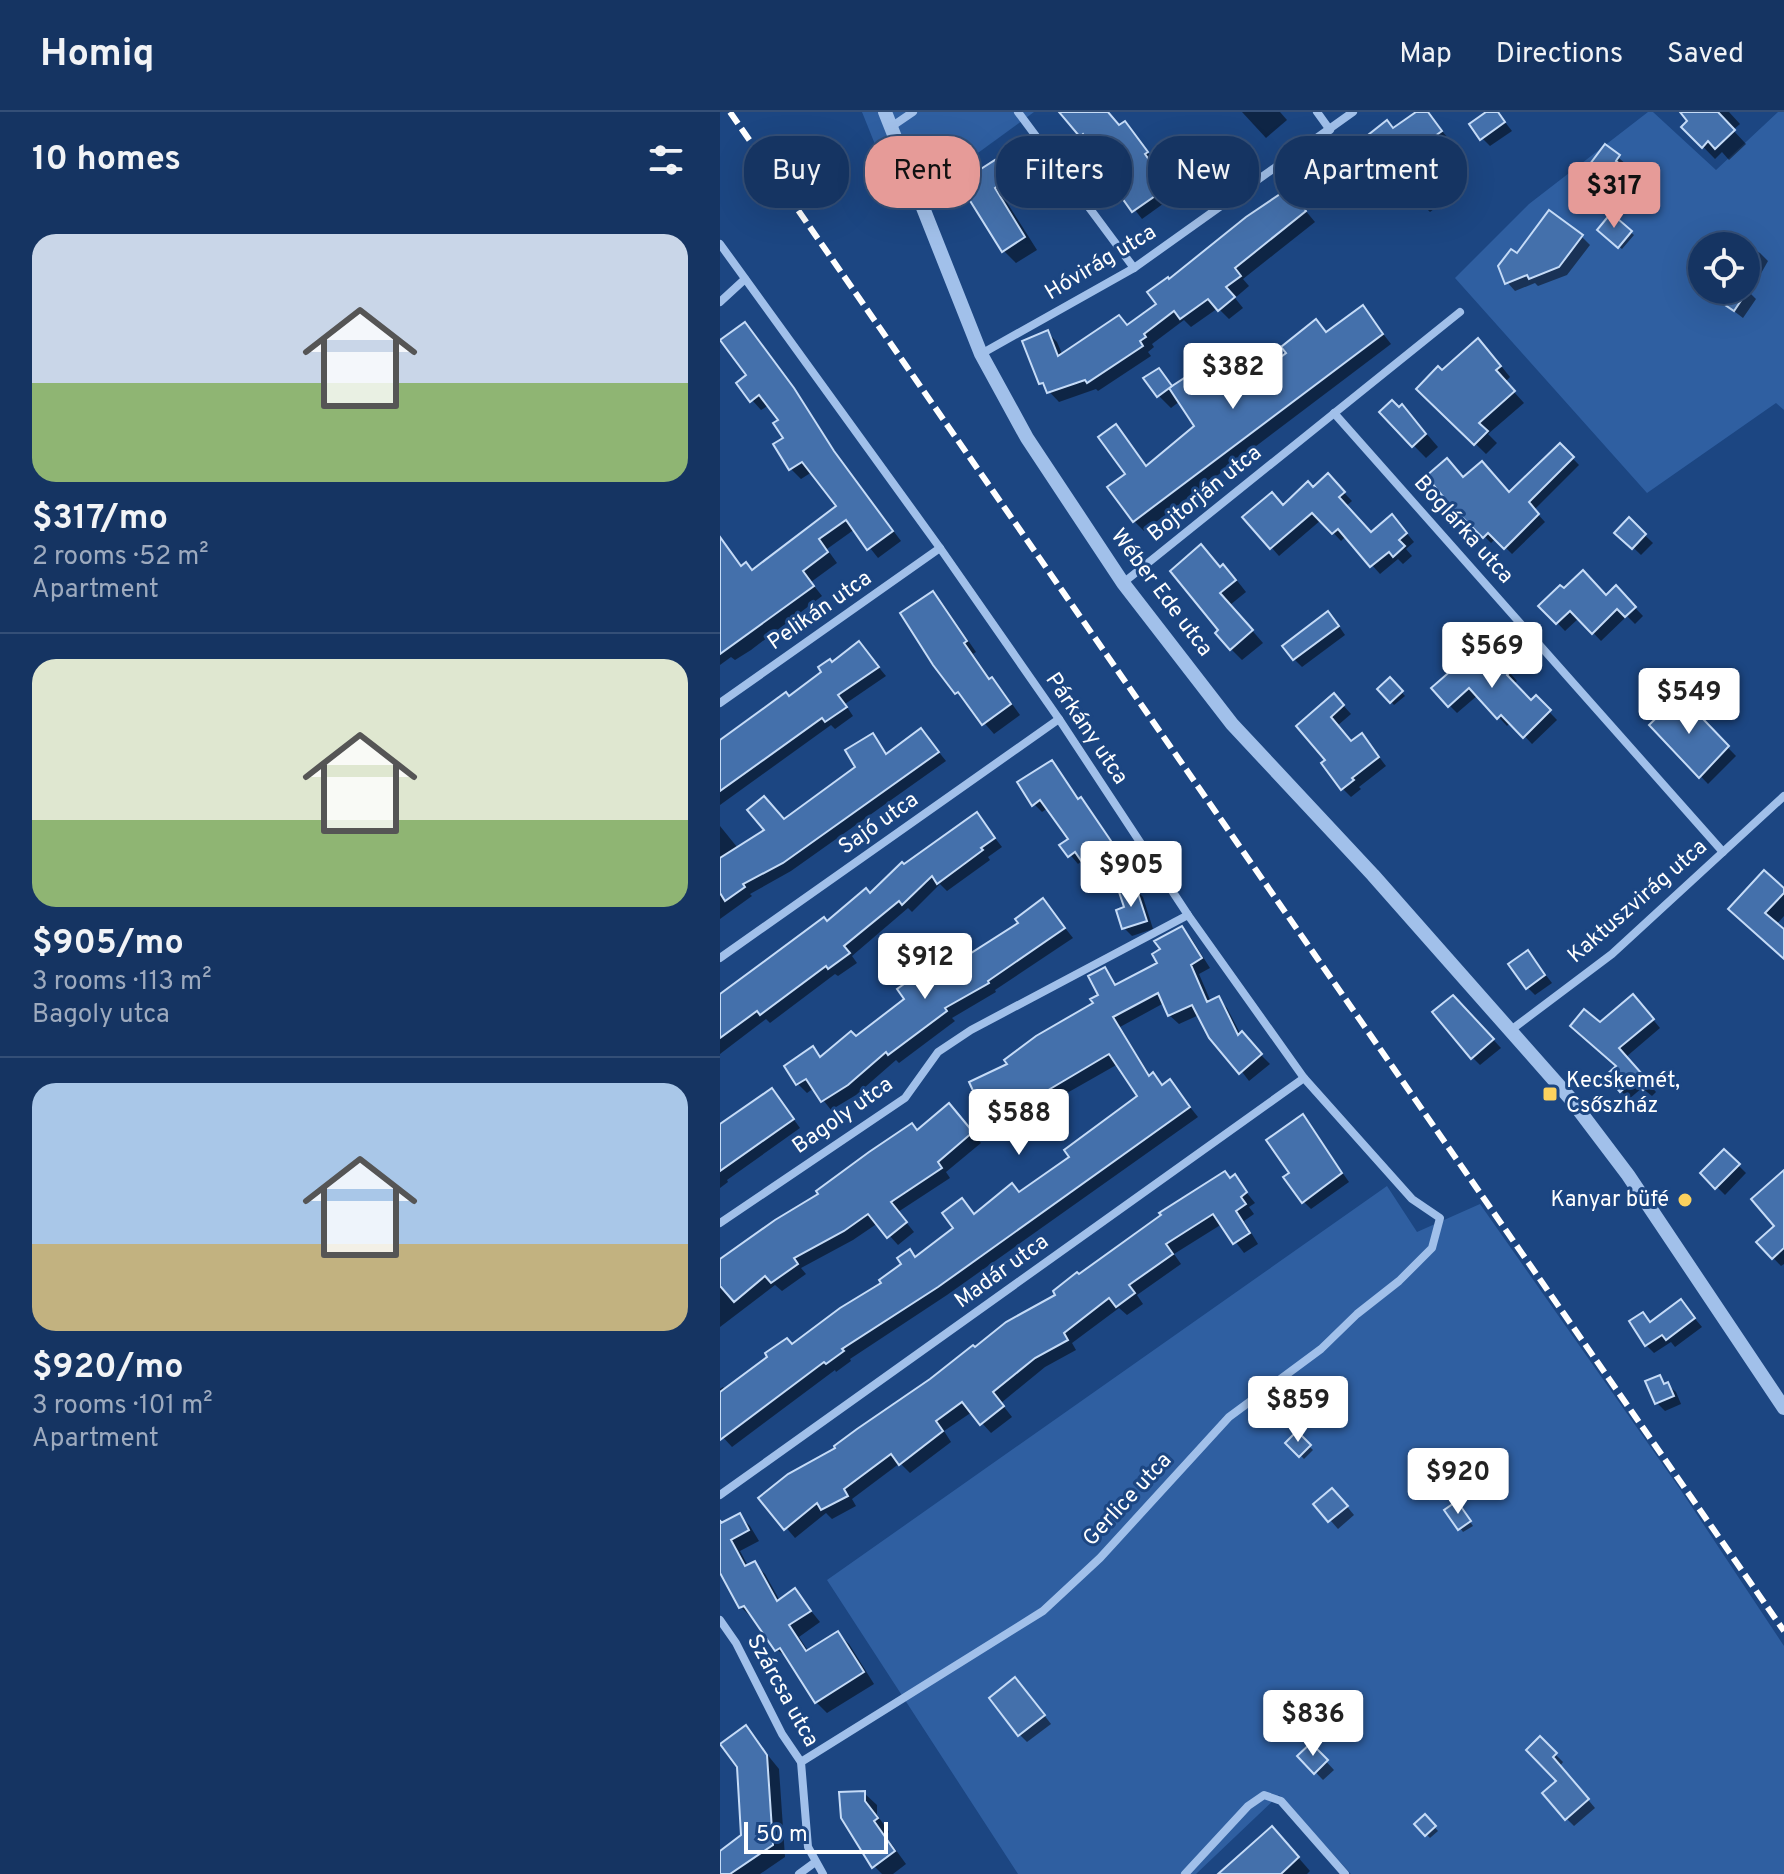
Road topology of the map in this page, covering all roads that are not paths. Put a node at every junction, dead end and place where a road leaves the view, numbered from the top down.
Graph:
1 (885, 112) edge
2 (913, 112) edge
3 (1018, 112) edge
4 (1317, 112) edge
5 (1353, 112) edge
6 (891, 127) junction
7 (1330, 130) junction
8 (722, 251) edge
9 (1134, 268) junction
10 (745, 279) junction
11 (720, 302) edge
12 (1460, 312) dead end
13 (981, 354) junction
14 (1334, 413) junction
15 (940, 548) junction
16 (1123, 583) junction
17 (720, 703) edge
18 (1059, 719) junction
19 (1784, 796) edge
20 (1723, 852) junction
21 (1188, 915) junction
22 (720, 958) edge
23 (1511, 1030) junction
24 (1304, 1078) junction
25 (1440, 1218) joint
26 (720, 1223) edge
27 (1784, 1408) edge
28 (720, 1495) edge
29 (720, 1620) edge
30 (801, 1762) junction
31 (814, 1863) junction
32 (799, 1874) edge
33 (823, 1874) edge
34 (1185, 1874) edge
35 (1345, 1874) edge

1 - 6 street, Wéber Ede utca
2 - 6 street
3 - 9 street
4 - 7 street
5 - 7 street, Hóvirág utca
6 - 13 street, Wéber Ede utca
7 - 9 street, Hóvirág utca
8 - 10 street, Párkány utca
9 - 13 street, Hóvirág utca
10 - 11 street
10 - 15 street, Párkány utca
12 - 14 street, Bojtorján utca
13 - 16 street, Wéber Ede utca
14 - 16 street, Bojtorján utca
14 - 20 street, Boglárka utca
15 - 17 street, Pelikán utca
15 - 18 street, Párkány utca
16 - 23 street, Wéber Ede utca
18 - 21 street, Párkány utca
18 - 22 street, Sajó utca
19 - 20 street, Kaktuszvirág utca
20 - 23 street, Kaktuszvirág utca
21 - 24 street, Párkány utca
21 - 26 street, Bagoly utca
23 - 27 street, Wéber Ede utca
24 - 25 street, Párkány utca
24 - 28 street, Madár utca
25 - 30 street, Gerlice utca
29 - 30 street, Szárcsa utca
30 - 31 street, Szárcsa utca
31 - 32 street
31 - 33 street, Szárcsa utca
34 - 35 street

